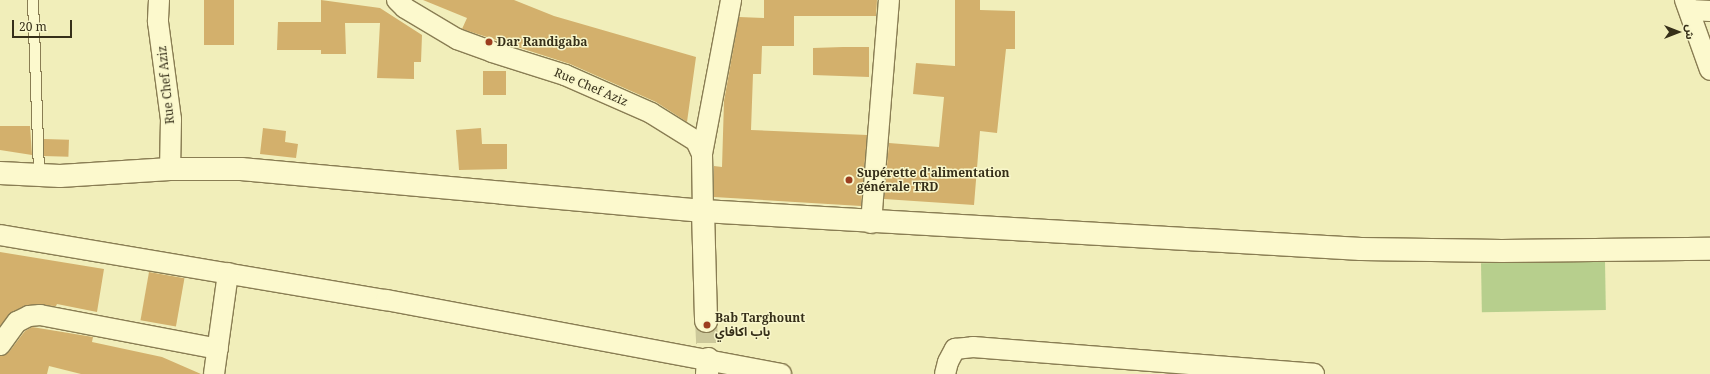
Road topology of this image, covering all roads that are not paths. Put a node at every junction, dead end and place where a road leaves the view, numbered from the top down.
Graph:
1 (33, 0) edge
2 (160, 0) edge
3 (397, 0) edge
4 (732, 0) edge
5 (889, 0) edge
6 (1687, 5) edge
7 (1710, 11) edge
8 (1710, 68) edge
9 (702, 154) junction
10 (170, 169) junction
11 (0, 172) edge
12 (39, 175) junction
13 (703, 211) junction
14 (871, 223) junction
15 (0, 235) edge
16 (1710, 249) edge
17 (228, 273) junction
18 (706, 321) tunnel mouth
19 (0, 345) edge
20 (218, 349) junction
21 (708, 366) edge
22 (214, 374) edge
23 (781, 374) edge
24 (946, 374) edge
25 (1314, 374) edge

1 - 12 lane
2 - 10 street, Rue Chef Aziz
3 - 9 street, Rue Chef Aziz
4 - 9 street
5 - 14 street
6 - 7 street
6 - 8 street
9 - 13 street
10 - 12 street
10 - 13 street
11 - 12 street
13 - 14 street
13 - 18 street
14 - 16 street
15 - 17 street
17 - 20 street
17 - 21 street
19 - 20 street
20 - 22 street
21 - 23 street
24 - 25 street

